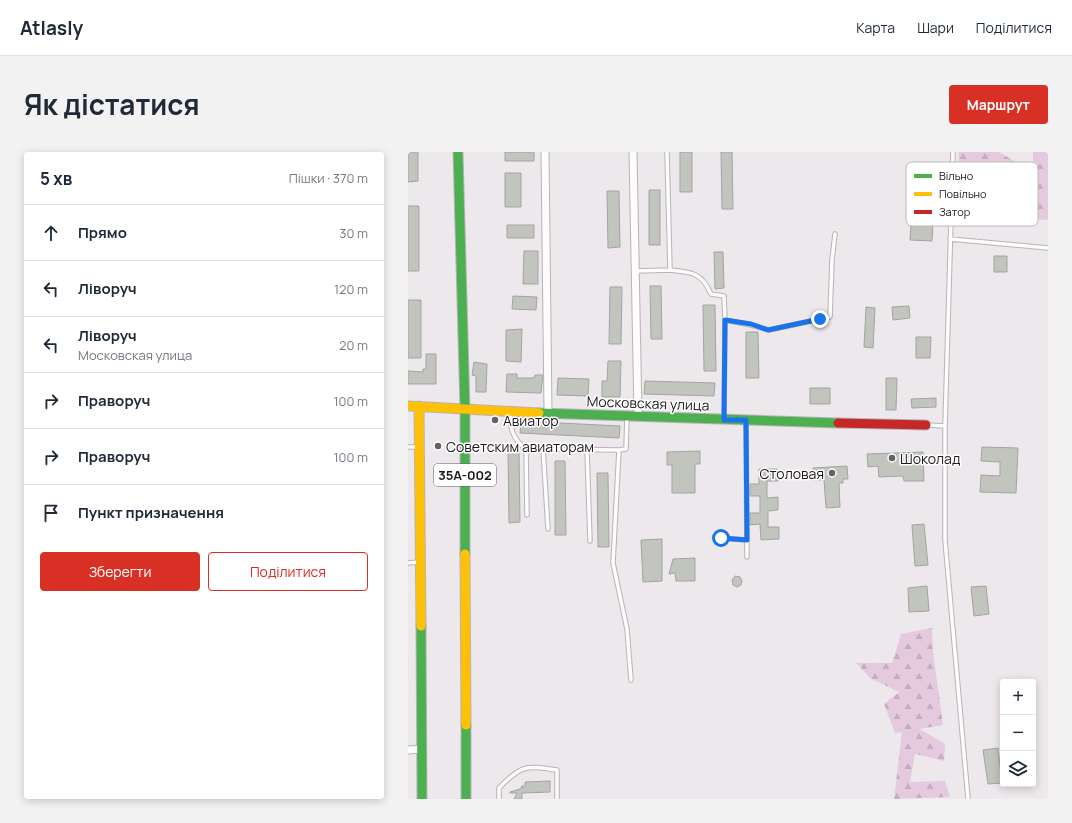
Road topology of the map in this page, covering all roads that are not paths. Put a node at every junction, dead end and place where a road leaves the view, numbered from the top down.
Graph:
1 (458, 152) edge
2 (545, 152) edge
3 (633, 152) edge
4 (667, 152) edge
5 (953, 152) edge
6 (953, 162) edge
7 (950, 226) edge
8 (835, 234) dead end
9 (950, 239) junction
10 (1048, 248) edge
11 (670, 270) junction
12 (635, 271) junction
13 (725, 320) junction
14 (408, 406) edge
15 (419, 406) junction
16 (465, 410) junction
17 (510, 412) junction
18 (548, 413) junction
19 (627, 416) junction
20 (638, 416) junction
21 (724, 420) junction
22 (746, 420) junction
23 (926, 425) joint
24 (944, 426) junction
25 (408, 447) edge
26 (419, 448) junction
27 (543, 448) junction
28 (526, 449) junction
29 (587, 450) junction
30 (619, 450) junction
31 (527, 515) dead end
32 (548, 529) dead end
33 (721, 538) dead end
34 (747, 540) junction
35 (590, 541) dead end
36 (747, 557) dead end
37 (420, 562) junction
38 (408, 563) edge
39 (631, 680) dead end
40 (408, 750) edge
41 (421, 750) junction
42 (422, 799) edge
43 (466, 799) edge
44 (499, 799) edge
45 (557, 799) edge
46 (968, 799) edge

1 - 16 main road, 35А-002
2 - 18 street
3 - 12 street
4 - 11 lane
5 - 6 lane
7 - 9 lane
8 - 13 lane
9 - 10 lane
9 - 24 lane
11 - 12 lane
11 - 13 lane
12 - 20 street
13 - 21 lane
14 - 15 main road, Московская улица
15 - 16 main road, Московская улица
15 - 26 main road
16 - 17 main road, Московская улица
16 - 43 main road, 35А-002
17 - 18 main road, Московская улица
17 - 28 lane
18 - 19 main road, Московская улица
19 - 20 main road, Московская улица
19 - 30 lane
20 - 21 main road, Московская улица
21 - 22 main road, Московская улица
22 - 23 main road, Московская улица
22 - 34 lane
23 - 24 lane
24 - 46 lane
25 - 26 lane
26 - 37 main road
27 - 28 lane
27 - 29 lane
27 - 32 lane
28 - 31 lane
29 - 30 lane
29 - 35 lane
30 - 39 lane
33 - 34 lane
34 - 36 lane
37 - 38 lane
37 - 41 main road
40 - 41 street
41 - 42 main road
44 - 45 lane

